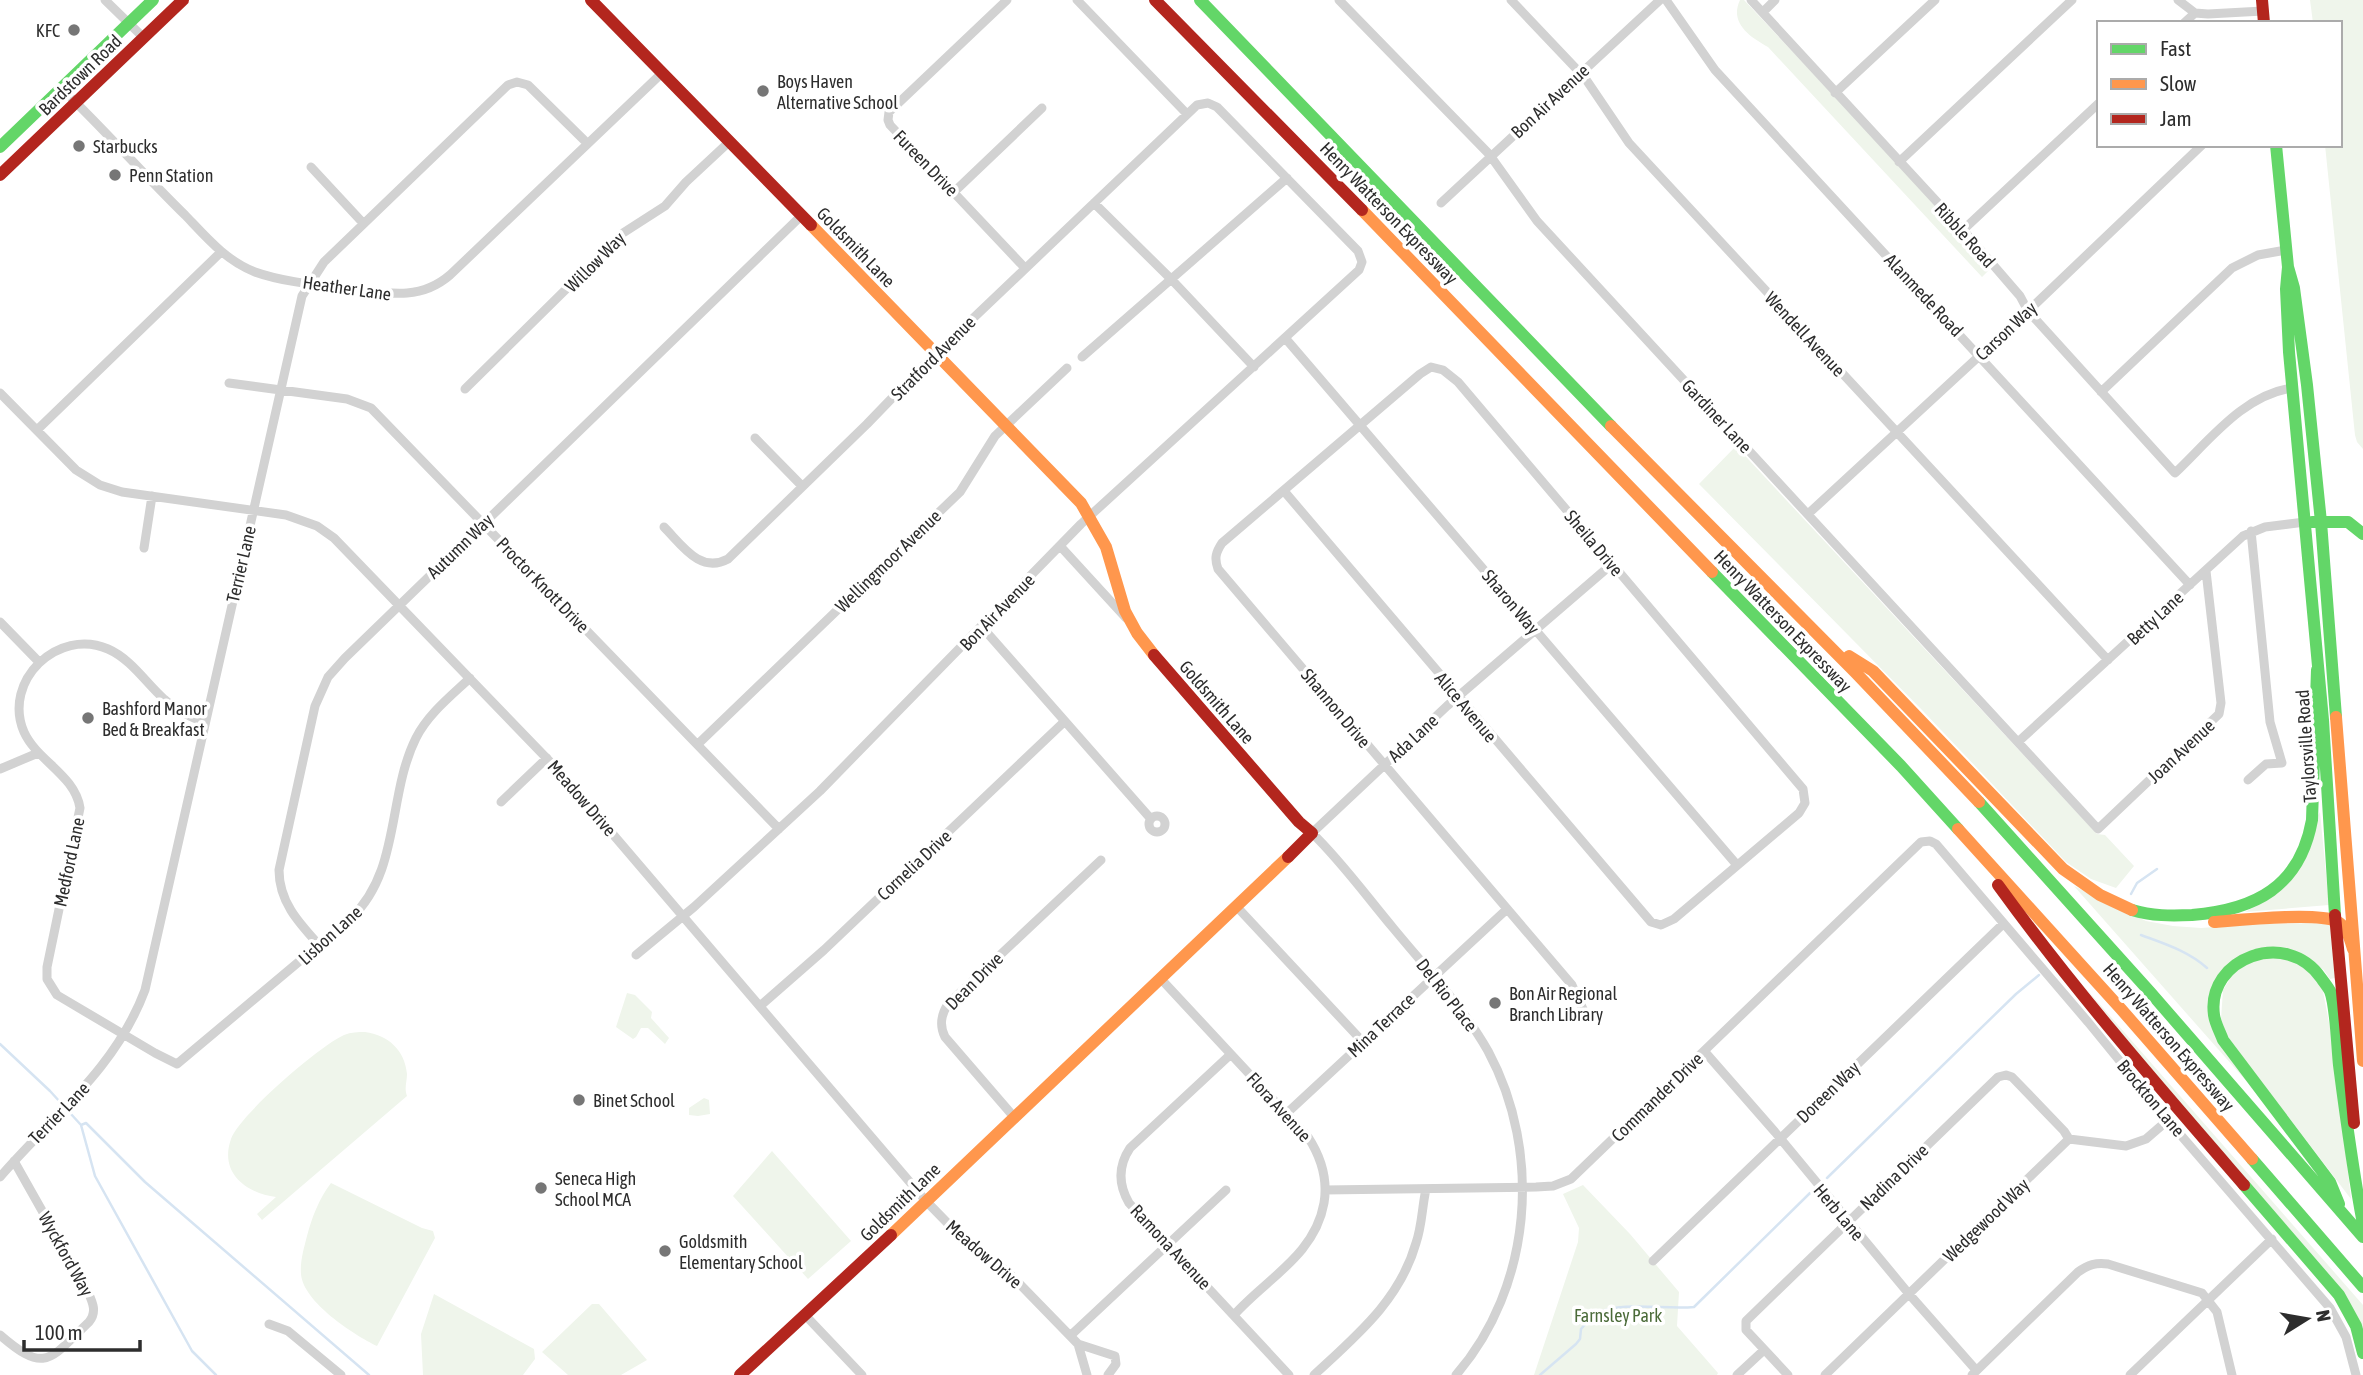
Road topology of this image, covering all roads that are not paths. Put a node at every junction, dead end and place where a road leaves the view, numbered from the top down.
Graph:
1 (106, 0) edge
2 (153, 0) edge
3 (183, 0) edge
4 (591, 0) edge
5 (1007, 0) edge
6 (1077, 0) edge
7 (1155, 0) edge
8 (1200, 0) edge
9 (1339, 0) edge
10 (1511, 0) edge
11 (1660, 0) edge
12 (1666, 0) edge
13 (1751, 0) edge
14 (1775, 0) edge
15 (1935, 0) edge
16 (2072, 0) edge
17 (2178, 0) edge
18 (2263, 11) edge
19 (1763, 12) junction
20 (2195, 13) junction
21 (2187, 21) edge
22 (129, 23) junction
23 (144, 38) junction
24 (1581, 72) junction
25 (662, 73) junction
26 (62, 89) junction
27 (1835, 93) junction
28 (76, 102) junction
29 (2097, 105) edge
30 (1042, 108) dead end
31 (1187, 114) junction
32 (729, 142) junction
33 (587, 143) junction
34 (0, 147) edge
35 (2200, 147) edge
36 (2276, 147) edge
37 (1490, 156) junction
38 (1899, 162) junction
39 (311, 167) dead end
40 (0, 175) edge
41 (1287, 178) junction
42 (954, 192) junction
43 (1094, 203) junction
44 (1441, 203) dead end
45 (801, 216) junction
46 (363, 223) junction
47 (1963, 230) junction
48 (2286, 250) junction
49 (221, 251) junction
50 (2288, 267) junction
51 (1025, 268) junction
52 (1172, 280) junction
53 (310, 282) junction
54 (2028, 311) junction
55 (1286, 339) junction
56 (936, 354) junction
57 (1980, 355) junction
58 (1082, 357) dead end
59 (1254, 367) junction
60 (1067, 369) dead end
61 (229, 383) dead end
62 (2292, 388) junction
63 (465, 389) dead end
64 (280, 390) junction
65 (2101, 392) junction
66 (0, 393) edge
67 (1360, 425) junction
68 (1006, 426) junction
69 (37, 430) junction
70 (1896, 433) junction
71 (755, 438) dead end
72 (802, 486) junction
73 (1284, 491) junction
74 (152, 496) junction
75 (253, 510) junction
76 (1808, 514) junction
77 (1090, 516) junction
78 (2305, 522) junction
79 (2321, 522) junction
80 (483, 523) junction
81 (664, 527) dead end
82 (2251, 531) junction
83 (2363, 534) edge
84 (1060, 547) junction
85 (144, 548) dead end
86 (1612, 564) junction
87 (2206, 571) junction
88 (2190, 585) junction
89 (400, 605) junction
90 (0, 622) edge
91 (1131, 624) junction
92 (982, 627) junction
93 (1535, 630) junction
94 (1828, 643) junction
95 (2108, 660) junction
96 (39, 662) junction
97 (2317, 670) junction
98 (470, 678) junction
99 (1457, 697) junction
100 (2323, 720) junction
101 (1065, 721) junction
102 (205, 723) junction
103 (2018, 742) junction
104 (698, 744) junction
105 (38, 753) junction
106 (547, 758) junction
107 (1384, 765) junction
108 (0, 769) edge
109 (2342, 778) junction
110 (2248, 780) dead end
111 (501, 802) dead end
112 (1151, 819) dead end
113 (1954, 823) junction
114 (779, 829) junction
115 (2098, 829) joint
116 (1311, 832) junction
117 (1921, 842) joint
118 (1101, 860) dead end
119 (1737, 865) junction
120 (1237, 907) junction
121 (1506, 910) junction
122 (683, 915) junction
123 (2167, 915) junction
124 (2336, 921) junction
125 (2003, 924) junction
126 (319, 945) junction
127 (2353, 949) junction
128 (636, 955) dead end
129 (1433, 976) junction
130 (1161, 979) junction
131 (760, 1006) junction
132 (1583, 1009) dead end
133 (2359, 1010) junction
134 (2363, 1027) edge
135 (124, 1035) junction
136 (1363, 1042) junction
137 (1704, 1052) junction
138 (1231, 1054) junction
139 (2363, 1061) edge
140 (1287, 1113) junction
141 (1014, 1117) junction
142 (2168, 1120) junction
143 (1780, 1139) junction
144 (2069, 1139) junction
145 (14, 1161) junction
146 (0, 1177) edge
147 (1522, 1187) junction
148 (1426, 1189) junction
149 (1226, 1190) dead end
150 (1325, 1190) junction
151 (926, 1201) junction
152 (2344, 1216) junction
153 (1848, 1222) junction
154 (2363, 1223) edge
155 (2363, 1237) edge
156 (2272, 1239) junction
157 (1167, 1244) junction
158 (1653, 1261) dead end
159 (2363, 1287) edge
160 (1909, 1294) junction
161 (2209, 1300) junction
162 (804, 1315) junction
163 (1234, 1315) junction
164 (269, 1324) dead end
165 (0, 1335) edge
166 (1070, 1336) junction
167 (1078, 1344) junction
168 (1764, 1350) junction
169 (2363, 1353) edge
170 (1974, 1372) edge
171 (341, 1375) edge
172 (740, 1375) edge
173 (862, 1375) edge
174 (1087, 1375) edge
175 (1108, 1375) edge
176 (1289, 1375) edge
177 (1314, 1375) edge
178 (1456, 1375) edge
179 (1737, 1375) edge
180 (1788, 1375) edge
181 (1825, 1375) edge
182 (2130, 1375) edge
183 (2232, 1375) edge
184 (2356, 1375) edge

1 - 22 street
2 - 22 main road, Bardstown Road
3 - 23 main road, Bardstown Road
4 - 25 main road, Goldsmith Lane
5 - 42 street, Fureen Drive
6 - 31 street
7 - 113 main road, Henry Watterson Expressway
8 - 94 main road, Henry Watterson Expressway
9 - 37 street, Gardiner Lane
10 - 24 street, Wendell Avenue
11 - 24 street, Bon Air Avenue
12 - 57 street, Alanmede Road
13 - 19 street, Ribble Road
14 - 19 street
15 - 27 street
16 - 38 street
17 - 20 street
18 - 20 street
19 - 27 street, Ribble Road
20 - 21 street
22 - 23 street
22 - 26 main road, Bardstown Road
23 - 28 main road, Bardstown Road
24 - 37 street, Bon Air Avenue
24 - 70 street, Wendell Avenue
25 - 32 main road, Goldsmith Lane
25 - 33 street, Heather Lane
26 - 28 street, Heather Lane
26 - 34 main road, Bardstown Road
27 - 38 street, Ribble Road
28 - 40 main road, Bardstown Road
28 - 49 street, Heather Lane
29 - 47 street
30 - 42 street
31 - 41 street, Stratford Avenue
31 - 43 street, Stratford Avenue
32 - 45 main road, Goldsmith Lane
32 - 63 street, Willow Way
33 - 46 street, Terrier Lane
33 - 53 street, Heather Lane
35 - 54 street, Carson Way
36 - 48 main road, Taylorsville Road
37 - 44 street, Bon Air Avenue
37 - 76 street, Gardiner Lane
38 - 47 street, Ribble Road
39 - 46 street
41 - 52 street
41 - 55 street, Bon Air Avenue
42 - 51 street, Fureen Drive
43 - 51 street, Stratford Avenue
43 - 52 street
45 - 56 main road, Goldsmith Lane
45 - 80 street, Autumn Way
46 - 53 street, Terrier Lane
47 - 54 street, Ribble Road
48 - 50 main road, Taylorsville Road
48 - 65 street
49 - 53 street, Heather Lane
49 - 69 street
50 - 62 main road, Taylorsville Road
50 - 79 main road, Taylorsville Road
51 - 56 street, Stratford Avenue
52 - 58 street
52 - 59 street
53 - 64 street, Terrier Lane
54 - 57 street, Carson Way
54 - 65 street, Ribble Road
55 - 59 street, Bon Air Avenue
55 - 67 street, Sharon Way
56 - 68 main road, Goldsmith Lane
56 - 72 street, Stratford Avenue
57 - 70 street, Carson Way
57 - 88 street, Alanmede Road
59 - 77 street, Bon Air Avenue
60 - 68 street, Wellingmoor Avenue
61 - 64 street, Proctor Knott Drive
62 - 65 street, Ribble Road
62 - 78 main road, Taylorsville Road
64 - 75 street, Terrier Lane
64 - 80 street, Proctor Knott Drive
66 - 69 street, Meadow Drive
67 - 73 street, Shannon Drive
67 - 86 street, Sheila Drive
67 - 93 street, Sharon Way
68 - 77 main road, Goldsmith Lane
68 - 104 street, Wellingmoor Avenue
69 - 74 street, Meadow Drive
70 - 76 street, Carson Way
70 - 95 street, Wendell Avenue
71 - 72 street
72 - 81 street, Stratford Avenue
73 - 99 street, Alice Avenue
73 - 107 street, Shannon Drive
74 - 75 street, Meadow Drive
74 - 85 street
75 - 89 street, Meadow Drive
75 - 102 street, Terrier Lane
76 - 103 street, Gardiner Lane
77 - 84 street, Bon Air Avenue
77 - 91 main road, Goldsmith Lane
78 - 79 main road
78 - 82 street, Betty Lane
78 - 97 main road, Taylorsville Road
79 - 83 main road
79 - 109 main road, Taylorsville Road
80 - 89 street, Autumn Way
80 - 104 street, Proctor Knott Drive
82 - 87 street, Betty Lane
82 - 110 street
84 - 91 street
84 - 92 street, Bon Air Avenue
86 - 93 street, Ada Lane
86 - 119 street, Sheila Drive
87 - 88 street, Betty Lane
87 - 115 street, Joan Avenue
88 - 95 street, Betty Lane
89 - 98 street, Meadow Drive
89 - 126 street, Autumn Way
90 - 96 street
91 - 116 main road, Goldsmith Lane
92 - 101 street
92 - 114 street, Bon Air Avenue
93 - 99 street, Ada Lane
93 - 119 street, Sharon Way
94 - 123 main road
94 - 152 main road, Henry Watterson Expressway
95 - 103 street, Betty Lane
96 - 102 street
96 - 105 street, Medford Lane
97 - 100 main road, Taylorsville Road
97 - 123 main road
98 - 106 street, Meadow Drive
98 - 126 street, Lisbon Lane
99 - 107 street, Ada Lane
99 - 119 street, Alice Avenue
100 - 109 main road
100 - 124 main road, Taylorsville Road
101 - 112 street
101 - 131 street, Cornelia Drive
102 - 135 street, Terrier Lane
103 - 115 street, Gardiner Lane
104 - 114 street, Proctor Knott Drive
105 - 108 street
105 - 135 street, Medford Lane
106 - 111 street
106 - 122 street, Meadow Drive
107 - 116 street, Ada Lane
107 - 121 street, Shannon Drive
109 - 127 main road, Taylorsville Road
113 - 159 main road, Henry Watterson Expressway
113 - 169 main road
114 - 122 street, Bon Air Avenue
116 - 120 main road, Goldsmith Lane
116 - 129 street, Del Rio Place
117 - 125 street, Brockton Lane
117 - 137 street, Commander Drive
118 - 141 street, Dean Drive
120 - 130 main road, Goldsmith Lane
120 - 136 street
121 - 129 street, Mina Terrace
121 - 132 street, Shannon Drive
122 - 128 street, Bon Air Avenue
122 - 131 street, Meadow Drive
123 - 124 main road
124 - 127 main road
124 - 154 main road, Taylorsville Road
125 - 142 street, Brockton Lane
125 - 143 street, Doreen Way
126 - 135 street, Lisbon Lane
127 - 133 main road, Taylorsville Road
129 - 136 street, Mina Terrace
129 - 147 street, Del Rio Place
130 - 138 street, Flora Avenue
130 - 141 main road, Goldsmith Lane
131 - 151 street, Meadow Drive
133 - 134 main road
133 - 139 main road, Taylorsville Road
135 - 145 street, Terrier Lane
136 - 140 street, Mina Terrace
137 - 143 street, Herb Lane
137 - 147 street, Commander Drive
138 - 140 street, Flora Avenue
138 - 157 street, Ramona Avenue
140 - 150 street, Flora Avenue
141 - 151 main road, Goldsmith Lane
142 - 144 street
142 - 156 street, Brockton Lane
143 - 153 street, Herb Lane
143 - 158 street, Doreen Way
144 - 153 street, Nadina Drive
144 - 160 street, Wedgewood Way
145 - 146 street, Terrier Lane
145 - 165 street, Wyckford Way
147 - 148 street, Commander Drive
147 - 178 street, Del Rio Place
148 - 150 street, Commander Drive
148 - 177 street
149 - 157 street
150 - 163 street, Flora Avenue
151 - 162 main road, Goldsmith Lane
151 - 166 street, Meadow Drive
152 - 154 main road
152 - 155 main road, Henry Watterson Expressway
153 - 160 street, Herb Lane
153 - 168 street, Nadina Drive
156 - 161 street
156 - 184 street, Brockton Lane
157 - 163 street, Ramona Avenue
157 - 166 street
160 - 170 street, Herb Lane
160 - 181 street, Wedgewood Way
161 - 170 street
161 - 182 street
161 - 183 street
162 - 172 main road, Goldsmith Lane
162 - 173 street
163 - 176 street, Ramona Avenue
164 - 171 street
166 - 167 street, Meadow Drive
167 - 174 street, Meadow Drive
167 - 175 street, Meadow Drive
168 - 179 street
168 - 180 street

